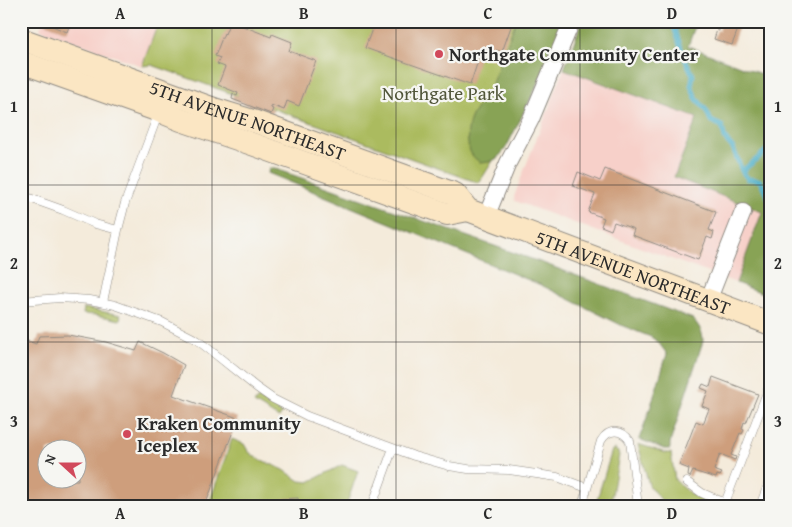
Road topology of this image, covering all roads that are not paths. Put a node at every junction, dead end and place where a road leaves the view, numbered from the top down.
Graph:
1 (572, 21) edge
2 (21, 39) edge
3 (21, 62) edge
4 (163, 101) junction
5 (21, 195) edge
6 (743, 212) dead end
7 (477, 214) junction
8 (118, 230) junction
9 (21, 301) edge
10 (708, 301) junction
11 (103, 302) junction
12 (771, 324) edge
13 (771, 387) edge
14 (393, 448) junction
15 (771, 477) edge
16 (687, 482) dead end
17 (587, 488) junction
18 (729, 504) edge
19 (640, 505) edge
20 (372, 506) edge
21 (582, 506) edge
22 (760, 506) edge

1 - 7 street
2 - 4 main road, 5TH AVENUE NORTHEAST
3 - 4 main road, 5TH AVENUE NORTHEAST
4 - 7 main road, 5TH AVENUE NORTHEAST
4 - 8 lane
5 - 8 lane
6 - 10 street
7 - 10 main road, 5TH AVENUE NORTHEAST
8 - 11 lane
9 - 11 lane
10 - 12 main road, 5TH AVENUE NORTHEAST
11 - 14 lane
13 - 18 lane
14 - 17 lane
14 - 20 lane
15 - 22 lane
16 - 18 lane
17 - 19 lane
17 - 21 lane

